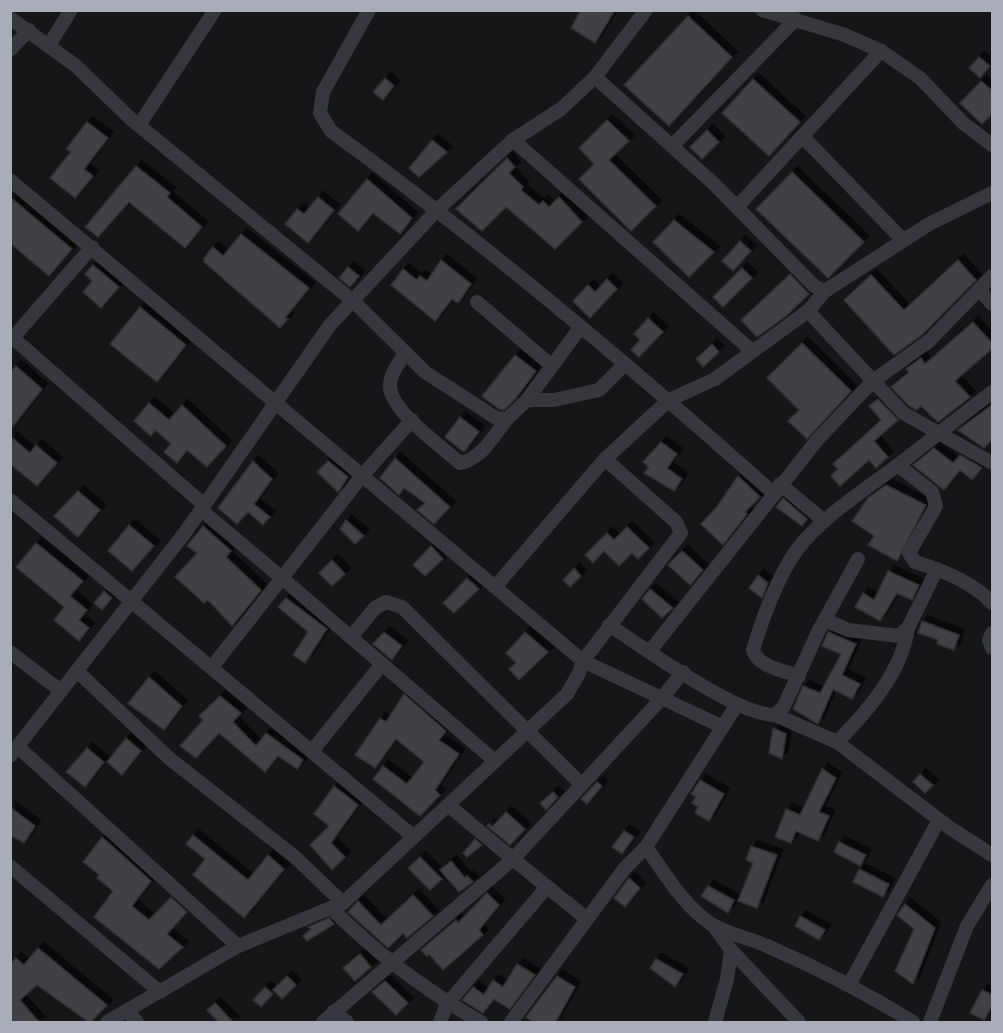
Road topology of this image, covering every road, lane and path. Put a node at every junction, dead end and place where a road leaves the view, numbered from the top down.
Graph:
1 (71, 10) edge
2 (215, 10) edge
3 (369, 10) edge
4 (646, 10) edge
5 (762, 10) edge
6 (10, 18) edge
7 (796, 19) junction
8 (29, 30) junction
9 (49, 45) junction
10 (10, 50) edge
11 (881, 51) junction
12 (596, 77) junction
13 (139, 125) junction
14 (986, 132) edge
15 (803, 137) junction
16 (513, 140) junction
17 (993, 145) edge
18 (672, 146) junction
19 (10, 180) edge
20 (993, 193) edge
21 (737, 207) junction
22 (438, 209) junction
23 (903, 240) junction
24 (92, 247) junction
25 (993, 276) edge
26 (980, 289) junction
27 (825, 291) junction
28 (353, 301) junction
29 (477, 302) dead end
30 (993, 304) edge
31 (808, 311) junction
32 (580, 327) junction
33 (11, 340) edge
34 (752, 351) junction
35 (405, 353) junction
36 (624, 365) junction
37 (552, 366) junction
38 (873, 381) junction
39 (993, 392) edge
40 (527, 400) junction
41 (669, 400) junction
42 (276, 403) junction
43 (507, 419) junction
44 (412, 420) junction
45 (942, 434) junction
46 (605, 459) junction
47 (993, 463) edge
48 (898, 465) junction
49 (361, 477) junction
50 (777, 488) junction
51 (10, 500) edge
52 (202, 508) junction
53 (824, 521) junction
54 (858, 559) dead end
55 (937, 569) junction
56 (282, 578) junction
57 (495, 587) junction
58 (133, 600) junction
59 (993, 603) edge
60 (825, 620) junction
61 (609, 625) junction
62 (909, 628) junction
63 (993, 633) edge
64 (351, 637) junction
65 (993, 648) edge
66 (650, 651) junction
67 (10, 652) edge
68 (583, 661) junction
69 (382, 664) junction
70 (212, 667) junction
71 (77, 671) junction
72 (683, 672) junction
73 (799, 676) junction
74 (61, 691) junction
75 (662, 698) junction
76 (736, 706) junction
77 (775, 715) junction
78 (723, 727) junction
79 (529, 730) junction
80 (837, 742) junction
81 (14, 751) edge
82 (312, 752) junction
83 (495, 761) junction
84 (581, 784) junction
85 (448, 805) junction
86 (939, 820) junction
87 (414, 837) junction
88 (646, 847) junction
89 (993, 855) edge
90 (513, 859) junction
91 (10, 866) edge
92 (993, 885) edge
93 (547, 887) junction
94 (337, 905) junction
95 (588, 919) junction
96 (713, 925) junction
97 (238, 946) junction
98 (731, 950) junction
99 (392, 962) junction
100 (849, 985) junction
101 (160, 992) junction
102 (447, 1004) junction
103 (127, 1011) junction
104 (333, 1012) junction
105 (108, 1023) edge
106 (137, 1023) edge
107 (323, 1023) edge
108 (347, 1023) edge
109 (440, 1023) edge
110 (481, 1023) edge
111 (512, 1023) edge
112 (715, 1023) edge
113 (799, 1023) edge
114 (913, 1023) edge
115 (930, 1023) edge

1 - 9 street
2 - 13 street
3 - 22 street
4 - 12 street
5 - 7 street
6 - 8 street
7 - 11 street
7 - 18 street
8 - 9 street
8 - 10 street
9 - 13 street
11 - 14 street
11 - 15 street
12 - 16 street
12 - 18 street
13 - 28 street
14 - 17 street
15 - 21 street
15 - 23 street
16 - 22 street
16 - 34 street
18 - 21 street
19 - 24 street
20 - 23 street
21 - 27 street
22 - 28 street
22 - 32 street
23 - 27 street
24 - 33 street
24 - 42 street
25 - 26 street
26 - 30 street
26 - 38 street
27 - 31 street
28 - 35 street
28 - 42 street
29 - 37 street
31 - 34 street
31 - 38 street
32 - 36 street
32 - 37 street
33 - 52 street
34 - 41 street
35 - 43 street
35 - 44 street
36 - 40 street
36 - 41 street
37 - 40 street
38 - 45 street
38 - 50 street
39 - 45 street
40 - 43 street
41 - 46 street
41 - 50 street
42 - 49 street
42 - 52 street
43 - 44 street
44 - 49 street
45 - 47 street
45 - 48 street
46 - 57 street
46 - 61 street
48 - 53 street
48 - 55 street
49 - 56 street
49 - 57 street
50 - 53 street
50 - 66 street
51 - 58 street
52 - 56 street
52 - 58 street
53 - 73 street
54 - 60 street
55 - 59 street
55 - 62 street
56 - 64 street
56 - 70 street
57 - 68 street
58 - 70 street
58 - 71 street
60 - 62 street
60 - 73 street
61 - 66 street
61 - 68 street
62 - 80 street
63 - 65 street
64 - 69 street
64 - 79 street
66 - 72 street
67 - 74 street
68 - 75 street
68 - 79 street
69 - 82 street
69 - 83 street
70 - 82 street
71 - 74 street
71 - 94 street
72 - 75 street
72 - 76 street
73 - 77 street
74 - 81 street
75 - 78 street
75 - 84 street
76 - 77 street
76 - 78 street
77 - 80 street
78 - 88 street
79 - 83 street
79 - 84 street
80 - 86 street
81 - 97 street
82 - 87 street
83 - 85 street
84 - 90 street
85 - 87 street
85 - 90 street
86 - 89 street
86 - 100 street
87 - 94 street
88 - 95 street
88 - 96 street
90 - 93 street
90 - 99 street
91 - 101 street
92 - 115 street
93 - 95 street
93 - 102 street
94 - 97 street
94 - 99 street
95 - 111 street
96 - 98 street
96 - 100 street
97 - 101 street
98 - 112 street
98 - 113 street
99 - 102 street
99 - 104 street
100 - 114 street
101 - 103 street
102 - 109 street
102 - 110 street
103 - 105 street
103 - 106 street
104 - 107 street
104 - 108 street

